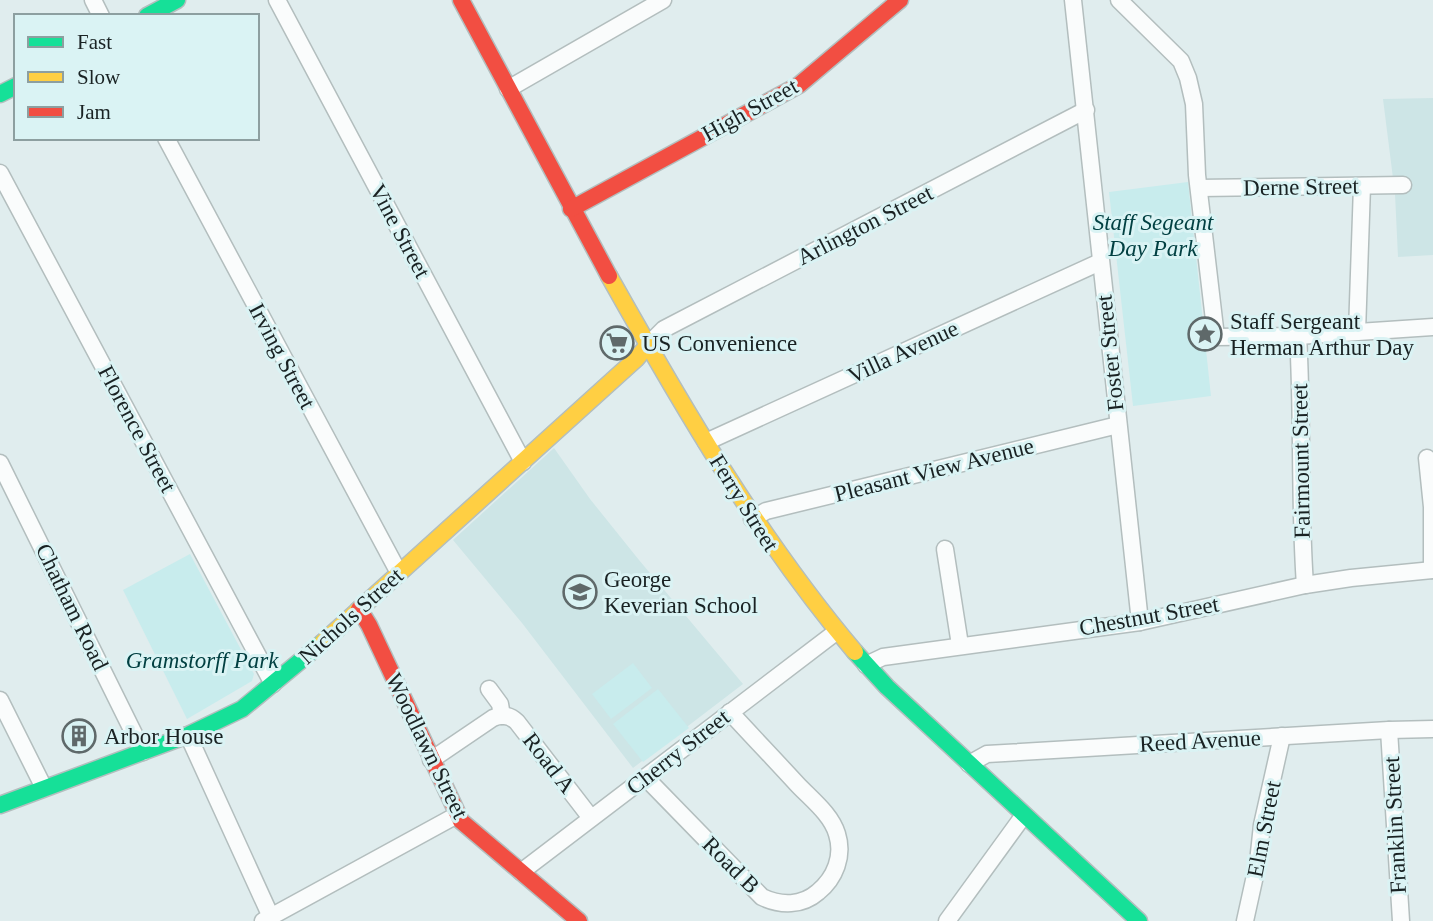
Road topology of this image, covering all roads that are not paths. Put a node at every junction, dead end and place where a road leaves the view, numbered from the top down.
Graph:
1 (177, 0) edge
2 (277, 0) edge
3 (461, 0) edge
4 (663, 0) edge
5 (900, 0) edge
6 (918, 0) edge
7 (1073, 0) edge
8 (1119, 0) edge
9 (151, 14) edge
10 (508, 89) junction
11 (1086, 110) junction
12 (167, 140) edge
13 (0, 173) edge
14 (1403, 185) dead end
15 (1362, 186) junction
16 (1199, 188) junction
17 (571, 209) junction
18 (1100, 262) junction
19 (1433, 327) edge
20 (1357, 332) junction
21 (1298, 336) junction
22 (648, 345) junction
23 (1118, 425) junction
24 (706, 442) junction
25 (1427, 458) dead end
26 (523, 462) junction
27 (0, 463) edge
28 (752, 519) junction
29 (945, 549) dead end
30 (1433, 570) edge
31 (399, 573) junction
32 (1305, 585) junction
33 (359, 609) junction
34 (1140, 622) junction
35 (836, 632) junction
36 (960, 645) junction
37 (866, 665) junction
38 (273, 684) junction
39 (489, 689) dead end
40 (0, 700) edge
41 (730, 712) junction
42 (502, 716) junction
43 (1433, 729) edge
44 (1389, 730) junction
45 (188, 735) junction
46 (1282, 736) junction
47 (144, 752) junction
48 (431, 760) junction
49 (969, 764) junction
50 (646, 778) junction
51 (44, 788) junction
52 (0, 805) edge
53 (1024, 814) junction
54 (457, 815) junction
55 (591, 818) junction
56 (520, 872) junction
57 (267, 919) edge
58 (1137, 920) edge
59 (579, 921) edge
60 (947, 921) edge
61 (1245, 921) edge
62 (1401, 921) edge

1 - 9 street
2 - 26 street, Vine Street
3 - 10 street, Ferry Street
4 - 10 street
5 - 6 street, High Street
5 - 17 street, High Street
7 - 11 street, Foster Street
8 - 16 street
10 - 17 street, Ferry Street
11 - 18 street, Foster Street
11 - 22 street, Arlington Street
12 - 31 street, Irving Street
13 - 38 street, Florence Street
14 - 15 street, Derne Street
15 - 16 street, Derne Street
15 - 20 street
16 - 21 street
17 - 22 street, Ferry Street
18 - 23 street, Foster Street
18 - 24 street, Villa Avenue
19 - 20 street
20 - 21 street
21 - 32 street, Fairmount Street
22 - 24 street, Ferry Street
22 - 26 street, Nichols Street
23 - 28 street, Pleasant View Avenue
23 - 34 street, Foster Street
24 - 28 street, Ferry Street
25 - 30 street
26 - 31 street, Nichols Street
27 - 47 street, Chatham Road
28 - 35 street, Ferry Street
29 - 36 street
30 - 32 street, Chestnut Street
31 - 33 street, Nichols Street
32 - 34 street, Chestnut Street
33 - 38 street, Nichols Street
33 - 48 street, Woodlawn Street
34 - 36 street, Chestnut Street
35 - 37 street, Ferry Street
35 - 41 street, Cherry Street
36 - 37 street, Chestnut Street
37 - 49 street, Ferry Street
38 - 45 street, Nichols Street
39 - 42 street, Road A
40 - 51 street
41 - 50 street, Cherry Street
41 - 50 street, Road B
42 - 48 street, Road A
42 - 55 street, Road A
43 - 44 street, Reed Avenue
44 - 46 street, Reed Avenue
44 - 62 street, Franklin Street
45 - 47 street, Nichols Street
45 - 57 street
46 - 49 street, Reed Avenue
46 - 61 street, Elm Street
47 - 51 street, Nichols Street
48 - 54 street, Woodlawn Street
49 - 53 street, Ferry Street
50 - 55 street, Cherry Street
51 - 52 street, Nichols Street
53 - 58 street, Ferry Street
53 - 60 street
54 - 56 street, Woodlawn Street
54 - 57 street
55 - 56 street, Cherry Street
56 - 59 street, Woodlawn Street

